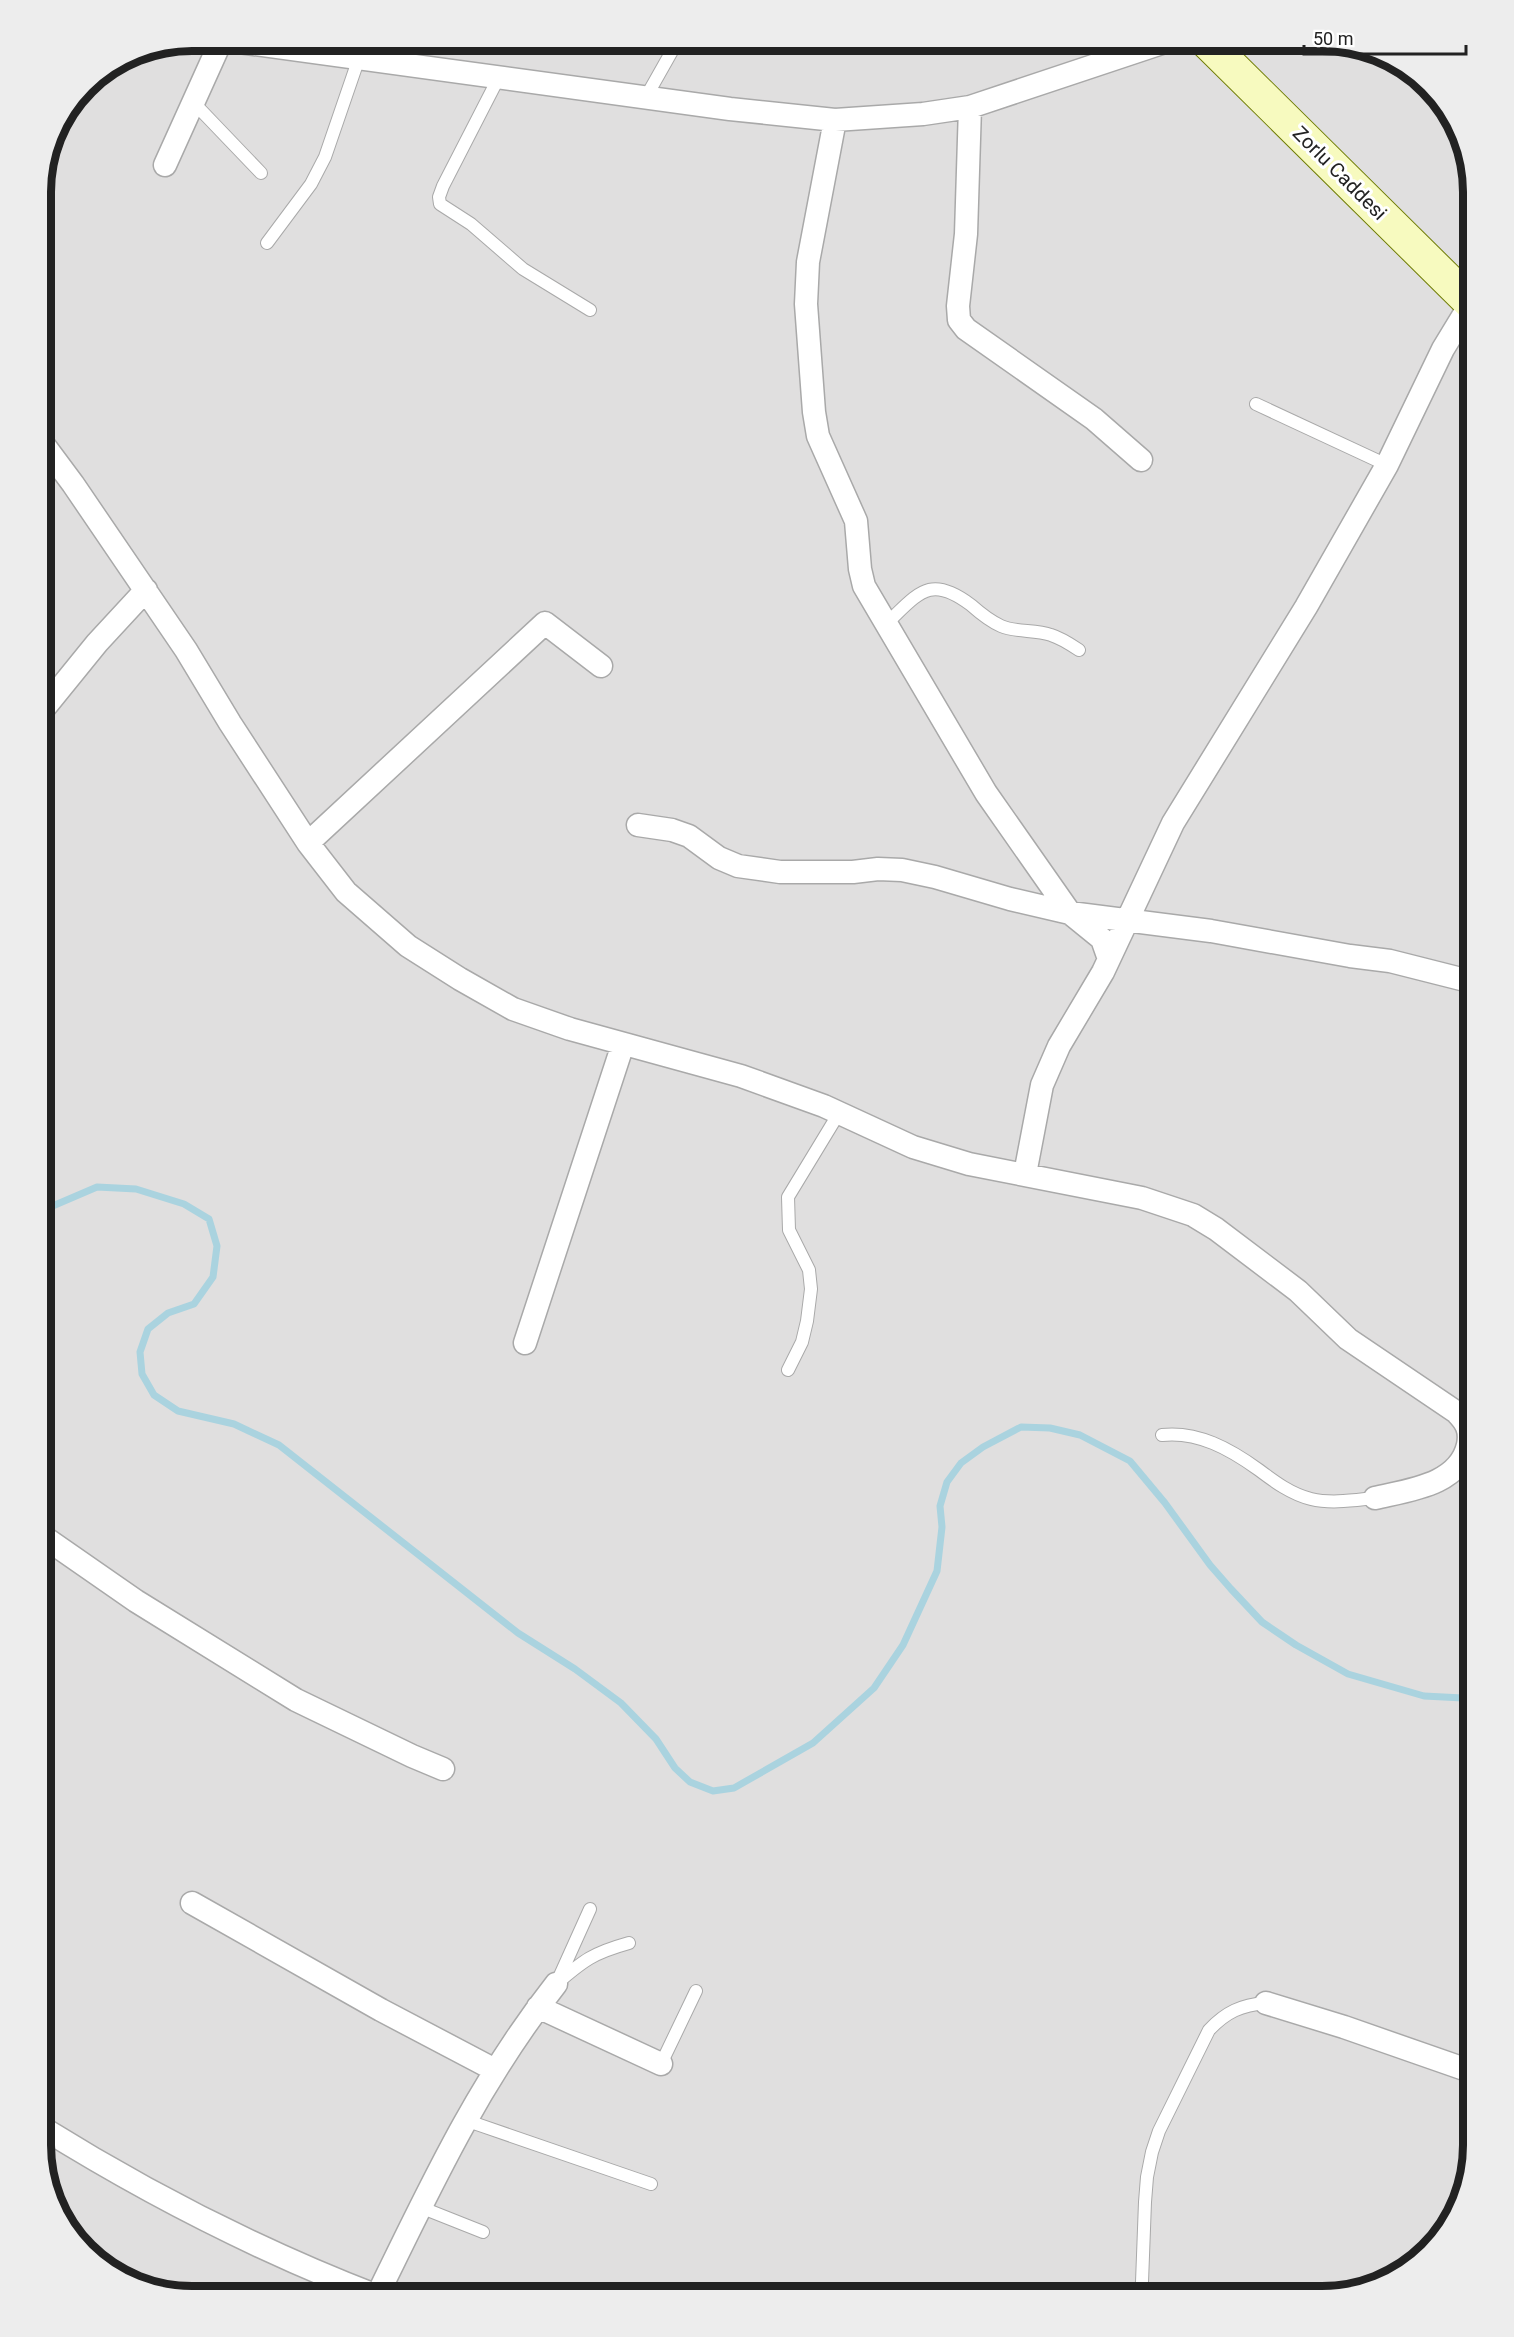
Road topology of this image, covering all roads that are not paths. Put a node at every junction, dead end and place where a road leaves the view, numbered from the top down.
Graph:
1 (216, 51) edge
2 (310, 51) edge
3 (672, 51) edge
4 (1138, 51) edge
5 (1216, 51) edge
6 (359, 58) junction
7 (499, 77) junction
8 (646, 97) junction
9 (194, 102) junction
10 (970, 107) junction
11 (835, 120) junction
12 (165, 165) dead end
13 (261, 173) dead end
14 (267, 243) dead end
15 (1463, 295) edge
16 (591, 310) dead end
17 (1463, 318) edge
18 (1256, 404) dead end
19 (51, 454) edge
20 (1141, 460) dead end
21 (1387, 465) junction
22 (146, 590) junction
23 (887, 623) junction
24 (1079, 650) dead end
25 (601, 666) dead end
26 (51, 700) edge
27 (638, 825) dead end
28 (309, 843) junction
29 (1070, 912) junction
30 (1127, 921) junction
31 (1109, 960) junction
32 (1463, 979) edge
33 (623, 1044) junction
34 (839, 1113) junction
35 (1025, 1174) junction
36 (525, 1343) dead end
37 (788, 1370) dead end
38 (1463, 1411) edge
39 (1162, 1435) dead end
40 (1463, 1458) edge
41 (1375, 1498) joint
42 (51, 1542) edge
43 (443, 1768) dead end
44 (192, 1902) dead end
45 (590, 1909) dead end
46 (629, 1943) dead end
47 (556, 1984) junction
48 (696, 1991) dead end
49 (1266, 2003) joint
50 (538, 2007) junction
51 (662, 2064) joint
52 (1463, 2069) edge
53 (495, 2070) junction
54 (465, 2120) junction
55 (51, 2133) edge
56 (651, 2184) dead end
57 (420, 2207) junction
58 (483, 2232) dead end
59 (353, 2286) edge
60 (382, 2286) edge
61 (1141, 2286) edge

1 - 9 street
2 - 6 street
3 - 8 lane
4 - 10 street
5 - 15 street, Zorlu Caddesi
6 - 7 street
6 - 14 lane
7 - 8 street
7 - 16 lane
8 - 11 street
9 - 12 street
9 - 13 lane
10 - 11 street
10 - 20 street
11 - 23 street
17 - 21 street
18 - 21 lane
19 - 22 street
21 - 30 street
22 - 26 street
22 - 28 street
23 - 24 lane
23 - 29 street
25 - 28 street
27 - 29 street
28 - 33 street
29 - 30 street
29 - 31 street
30 - 31 street
30 - 32 street
31 - 35 street
33 - 34 street
33 - 36 street
34 - 35 street
34 - 37 lane
35 - 38 street
39 - 41 lane
40 - 41 street
42 - 43 street
44 - 53 street
45 - 47 lane
46 - 47 lane
47 - 50 street
48 - 51 lane
49 - 52 street
49 - 61 lane
50 - 51 street
50 - 53 street
53 - 54 street
54 - 56 lane
54 - 57 street
55 - 59 street
57 - 58 lane
57 - 60 street

